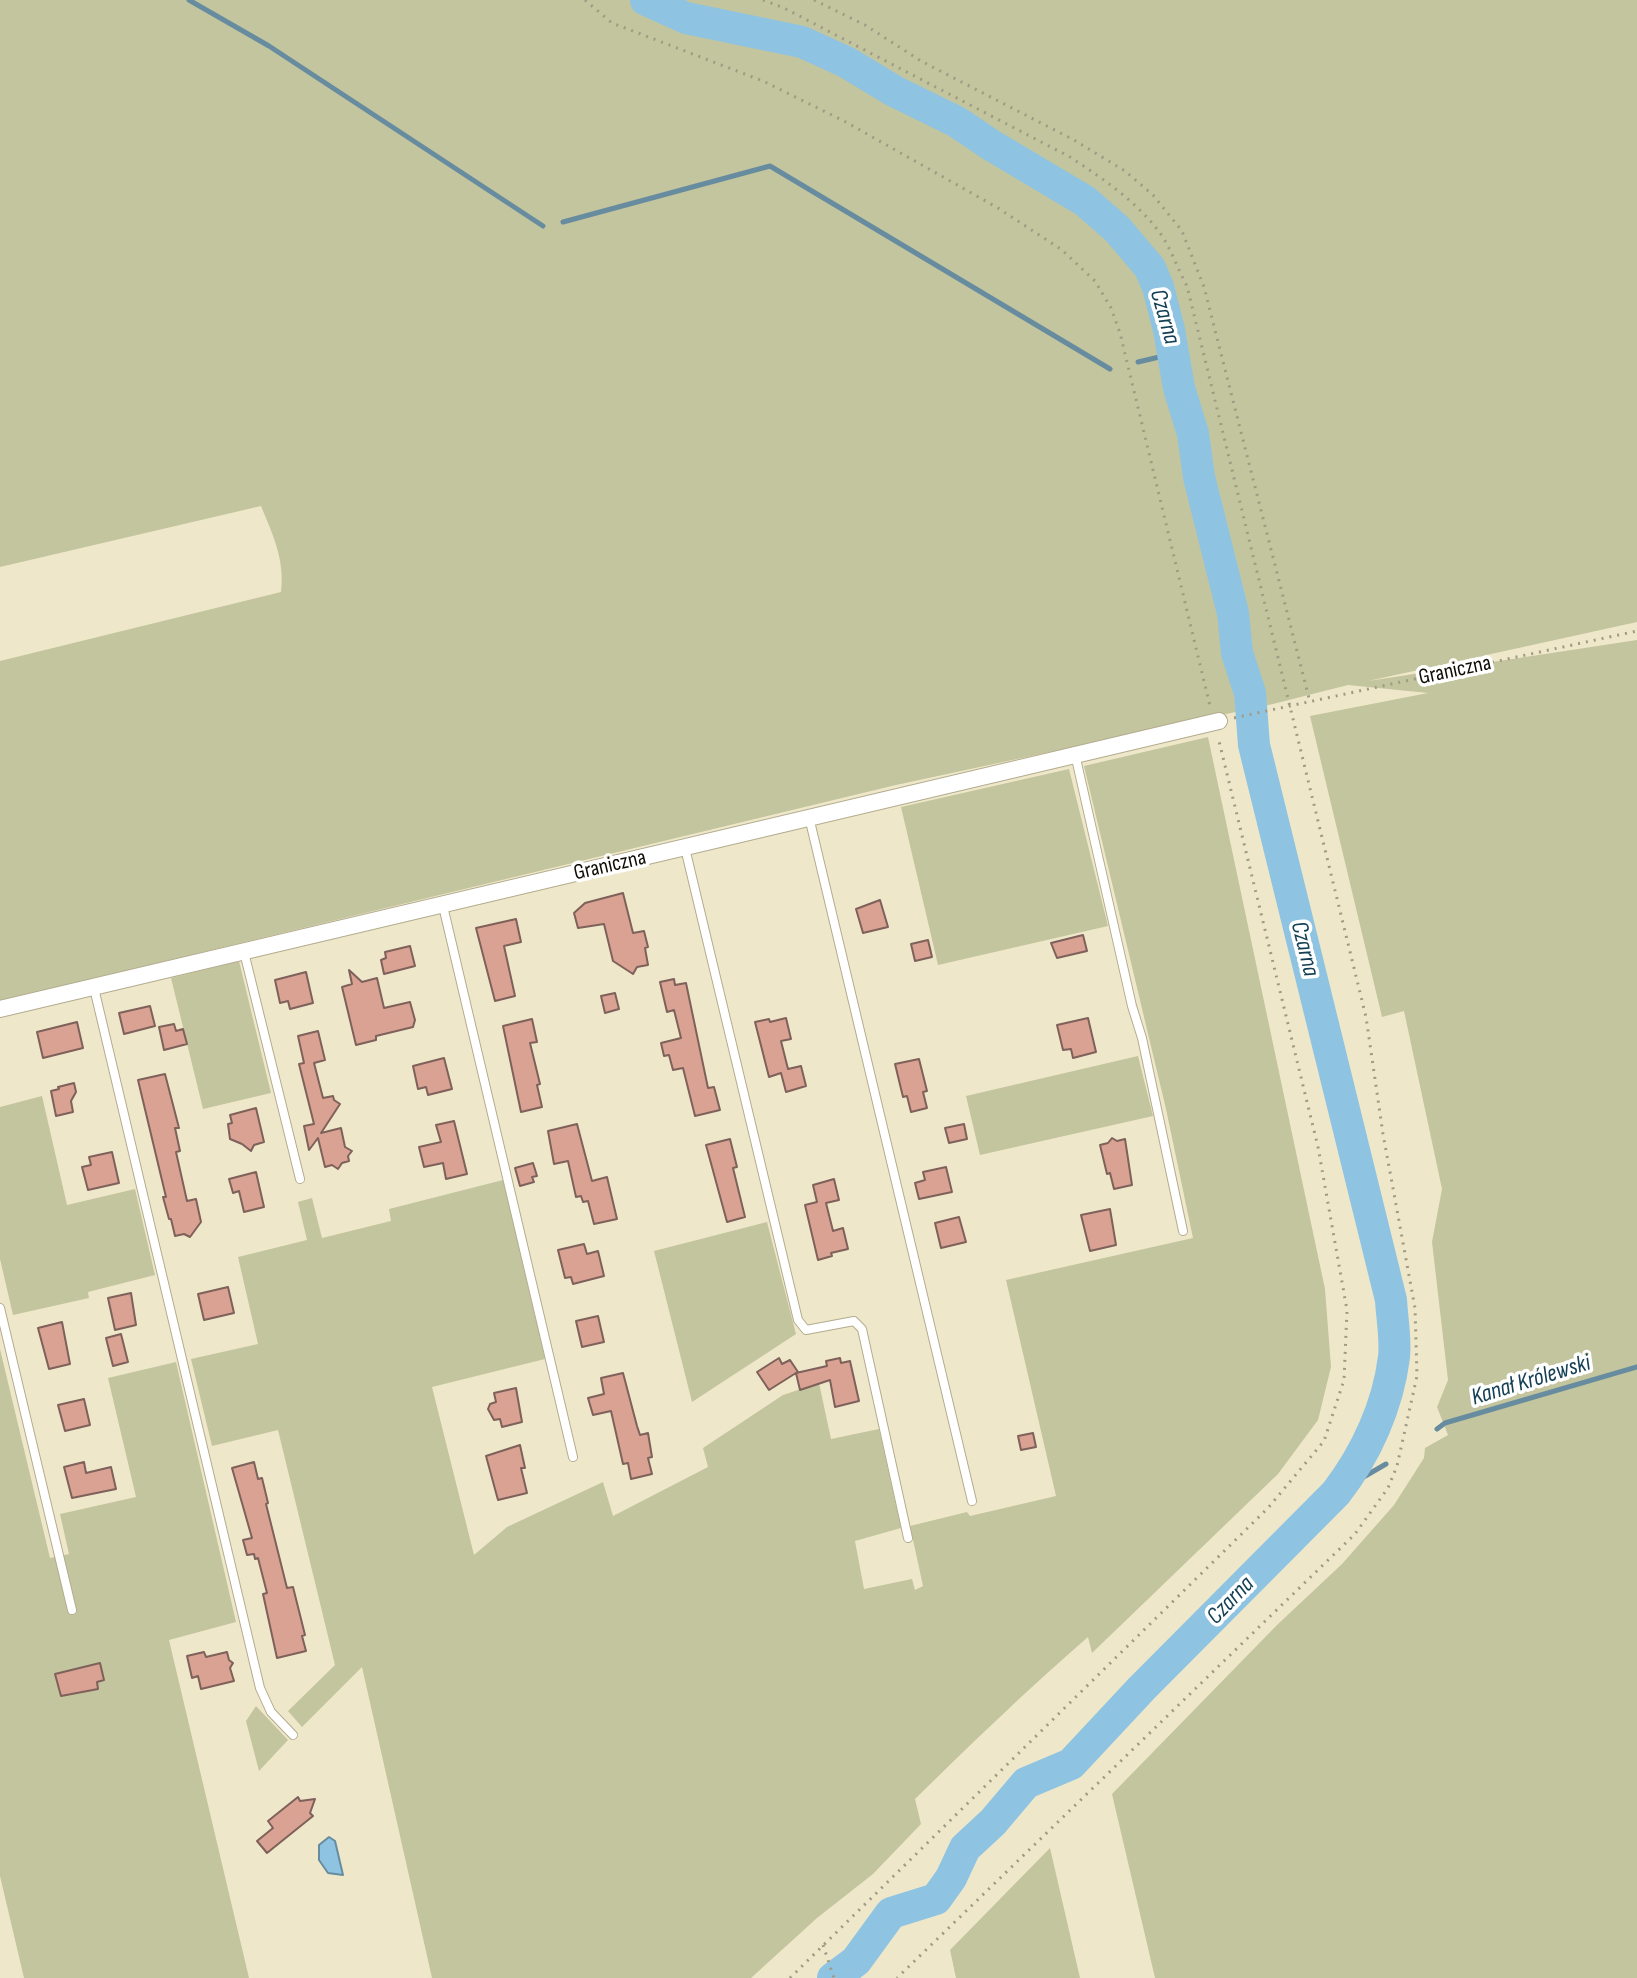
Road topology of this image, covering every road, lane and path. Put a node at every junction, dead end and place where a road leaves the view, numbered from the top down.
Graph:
1 (585, 0) edge
2 (763, 0) edge
3 (814, 0) edge
4 (1637, 631) edge
5 (1310, 702) junction
6 (1291, 706) junction
7 (1217, 722) junction
8 (1075, 754) junction
9 (809, 817) junction
10 (685, 848) junction
11 (443, 906) junction
12 (244, 952) junction
13 (94, 988) junction
14 (0, 1009) edge
15 (300, 1179) dead end
16 (1183, 1231) dead end
17 (0, 1308) edge
18 (573, 1457) dead end
19 (972, 1501) dead end
20 (908, 1538) dead end
21 (72, 1610) dead end
22 (293, 1735) dead end
23 (823, 1945) junction
24 (790, 1978) edge
25 (834, 1978) edge
26 (897, 1978) edge

1 - 7 path
2 - 6 path
3 - 5 path
4 - 5 path, Graniczna
5 - 6 path, Graniczna
6 - 7 path, Graniczna
6 - 26 path
7 - 8 street, Graniczna
7 - 23 path
8 - 9 street, Graniczna
8 - 16 lane
9 - 10 street, Graniczna
9 - 19 lane
10 - 11 street, Graniczna
10 - 20 lane
11 - 12 street, Graniczna
11 - 18 lane
12 - 13 street, Graniczna
12 - 15 lane
13 - 14 street, Graniczna
13 - 22 lane
17 - 21 lane
23 - 24 path
23 - 25 path

